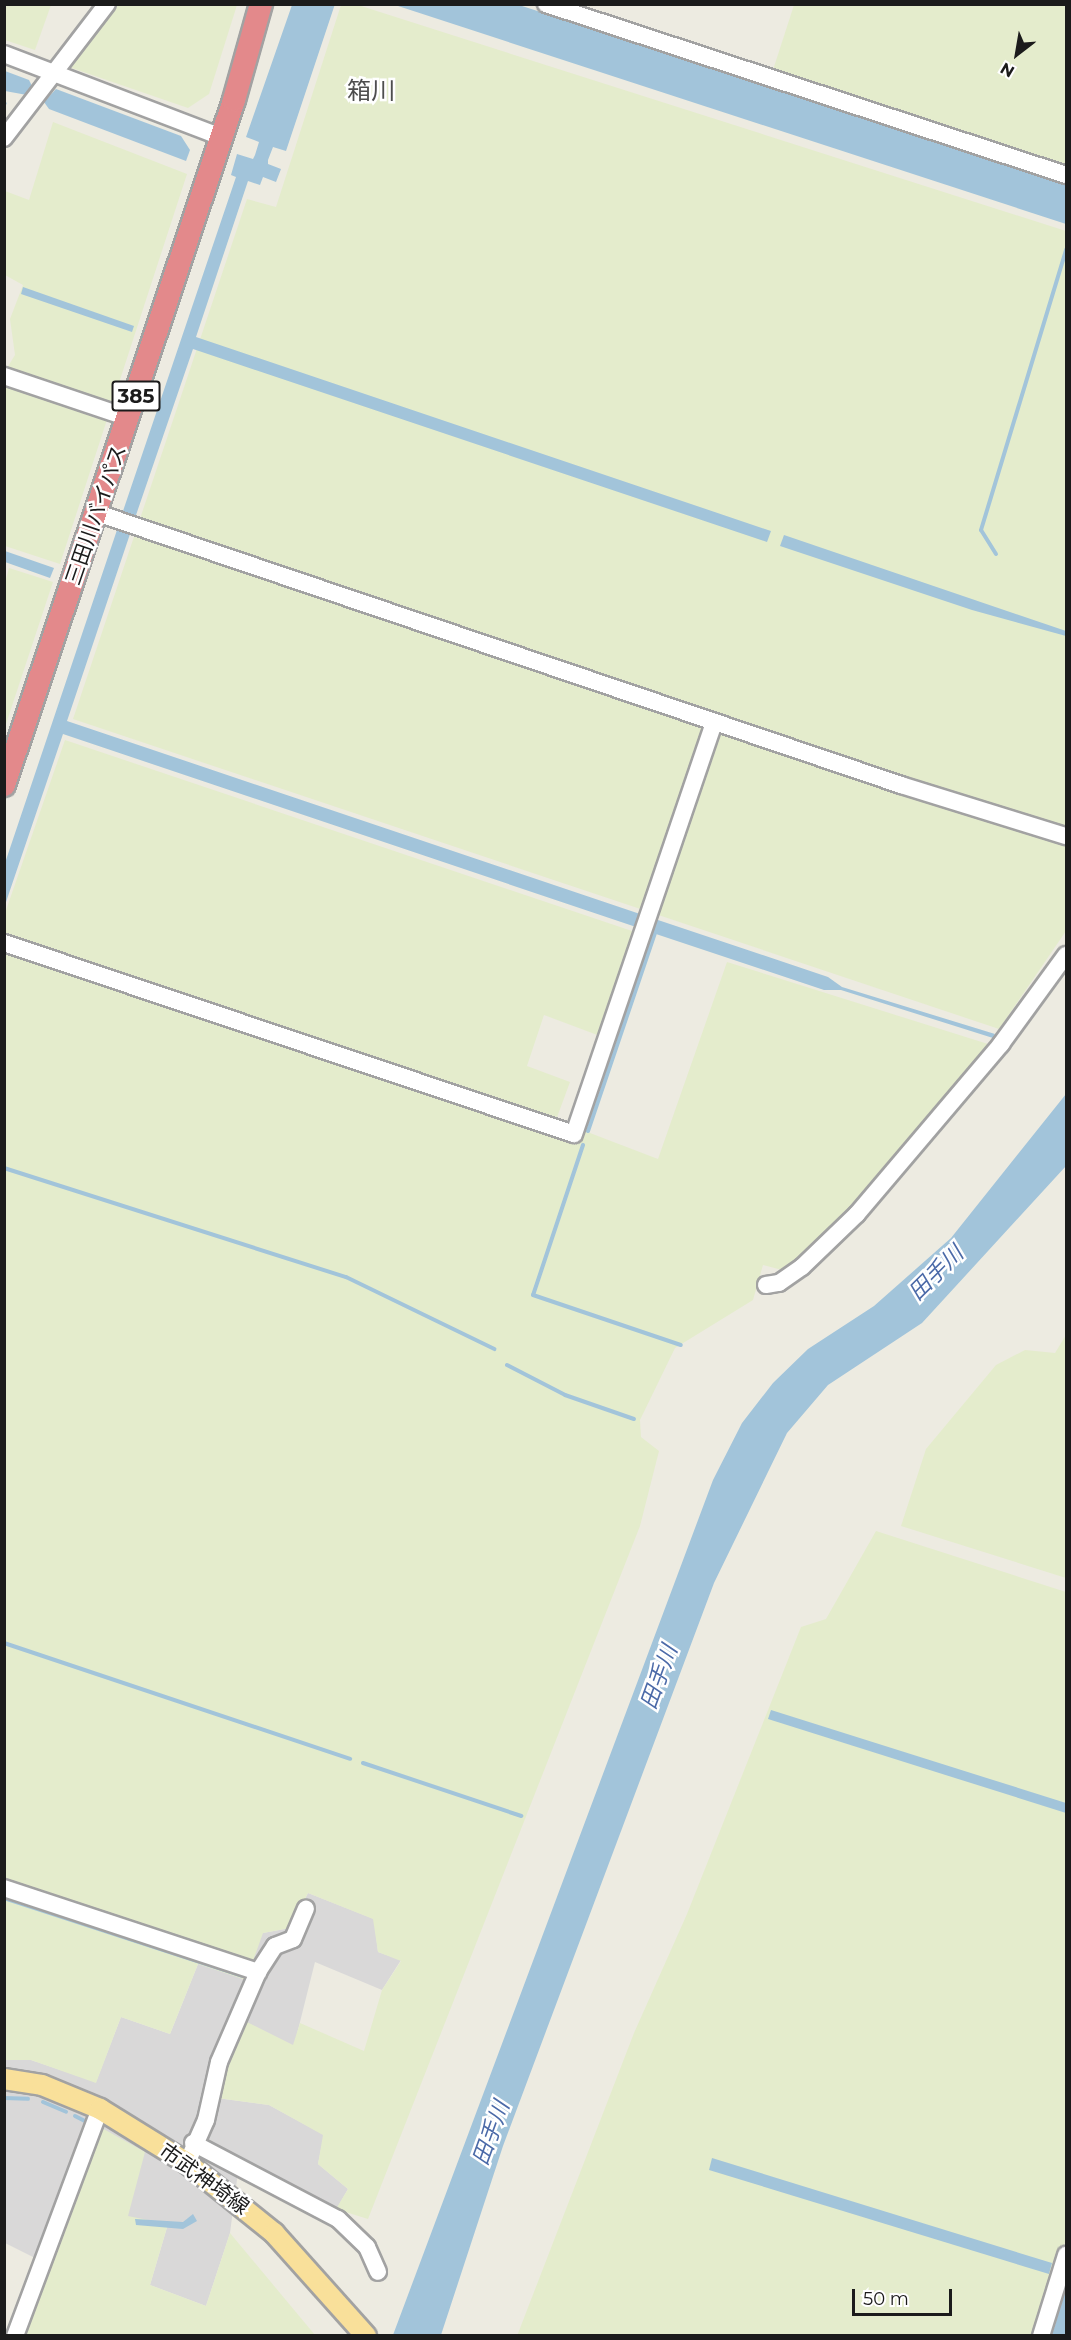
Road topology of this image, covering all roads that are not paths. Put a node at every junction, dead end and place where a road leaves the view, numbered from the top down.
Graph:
1 (107, 4) edge
2 (261, 4) edge
3 (546, 4) edge
4 (4, 54) edge
5 (52, 74) junction
6 (221, 137) junction
7 (4, 138) edge
8 (1066, 175) edge
9 (4, 376) edge
10 (129, 418) junction
11 (97, 513) junction
12 (714, 722) junction
13 (4, 785) edge
14 (1066, 836) edge
15 (4, 943) edge
16 (1066, 955) edge
17 (766, 1285) dead end
18 (4, 1888) edge
19 (306, 1909) dead end
20 (258, 1972) junction
21 (4, 2079) edge
22 (100, 2109) junction
23 (193, 2143) junction
24 (187, 2163) junction
25 (1066, 2255) edge
26 (378, 2272) dead end
27 (366, 2335) edge
28 (15, 2336) edge
29 (1041, 2336) edge

1 - 5 street
2 - 6 highway, 三田川バイパス / 385
3 - 8 street
4 - 5 street
5 - 6 street
5 - 7 street
6 - 10 highway, 三田川バイパス / 385
9 - 10 street
10 - 11 highway, 三田川バイパス / 385
11 - 12 street
11 - 13 highway, 三田川バイパス / 385
12 - 14 street
12 - 15 street
16 - 17 street
18 - 20 street
19 - 20 street
20 - 23 street
21 - 22 main road, 市武神埼線
22 - 24 main road, 市武神埼線
22 - 28 street
23 - 24 street
23 - 26 street
24 - 27 main road, 市武神埼線
25 - 29 street

